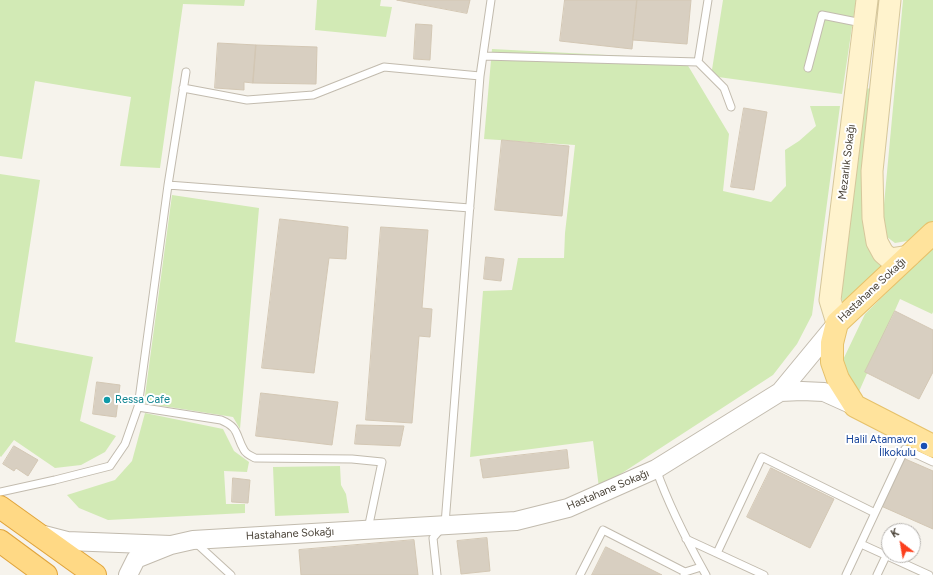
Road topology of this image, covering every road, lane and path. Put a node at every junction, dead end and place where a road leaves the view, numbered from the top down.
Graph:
1 (491, 0) edge
2 (708, 0) edge
3 (867, 0) edge
4 (890, 0) edge
5 (864, 24) junction
6 (483, 56) junction
7 (698, 62) junction
8 (808, 68) dead end
9 (186, 72) dead end
10 (480, 76) junction
11 (183, 88) junction
12 (731, 106) dead end
13 (168, 185) junction
14 (470, 208) junction
15 (933, 233) edge
16 (909, 256) junction
17 (837, 323) junction
18 (780, 392) junction
19 (855, 406) junction
20 (138, 407) junction
21 (933, 446) edge
22 (933, 462) edge
23 (656, 469) junction
24 (0, 492) edge
25 (0, 507) edge
26 (875, 513) junction
27 (445, 524) junction
28 (368, 529) junction
29 (35, 532) junction
30 (686, 539) junction
31 (193, 540) junction
32 (0, 541) edge
33 (861, 544) junction
34 (171, 545) junction
35 (717, 553) junction
36 (881, 554) edge
37 (883, 563) edge
38 (901, 563) edge
39 (701, 566) junction
40 (684, 573) edge
41 (46, 575) edge
42 (95, 575) edge
43 (128, 575) edge
44 (231, 575) edge
45 (437, 575) edge
46 (580, 575) edge
47 (706, 575) edge
48 (764, 575) edge
49 (846, 575) edge
50 (878, 575) edge
51 (928, 575) edge

1 - 6 lane
2 - 7 lane
3 - 5 main road, Mezarlık Sokağı
4 - 16 main road
5 - 8 lane
5 - 17 main road, Mezarlık Sokağı
6 - 7 lane
6 - 10 lane
7 - 12 lane
9 - 11 lane
10 - 11 lane
10 - 14 lane
11 - 13 lane
13 - 14 lane
13 - 20 lane
14 - 27 lane
15 - 16 main road, Hastahane Sokağı
16 - 17 main road, Hastahane Sokağı
17 - 18 street, Hastahane Sokağı
17 - 19 main road
18 - 19 street
18 - 23 street, Hastahane Sokağı
19 - 21 main road
20 - 24 lane
20 - 28 lane
22 - 26 lane
23 - 27 street, Hastahane Sokağı
23 - 30 lane
25 - 29 highway
26 - 33 lane
26 - 35 lane
27 - 28 street, Hastahane Sokağı
27 - 45 lane
28 - 31 street, Hastahane Sokağı
29 - 34 street, Hastahane Sokağı
29 - 42 highway
30 - 35 lane
30 - 39 lane
31 - 34 street, Hastahane Sokağı
31 - 44 lane
32 - 41 highway
33 - 36 lane
33 - 49 lane
34 - 43 street, Hastahane Sokağı
35 - 48 lane
37 - 50 lane
38 - 51 lane
39 - 40 lane
39 - 47 lane
40 - 46 lane

